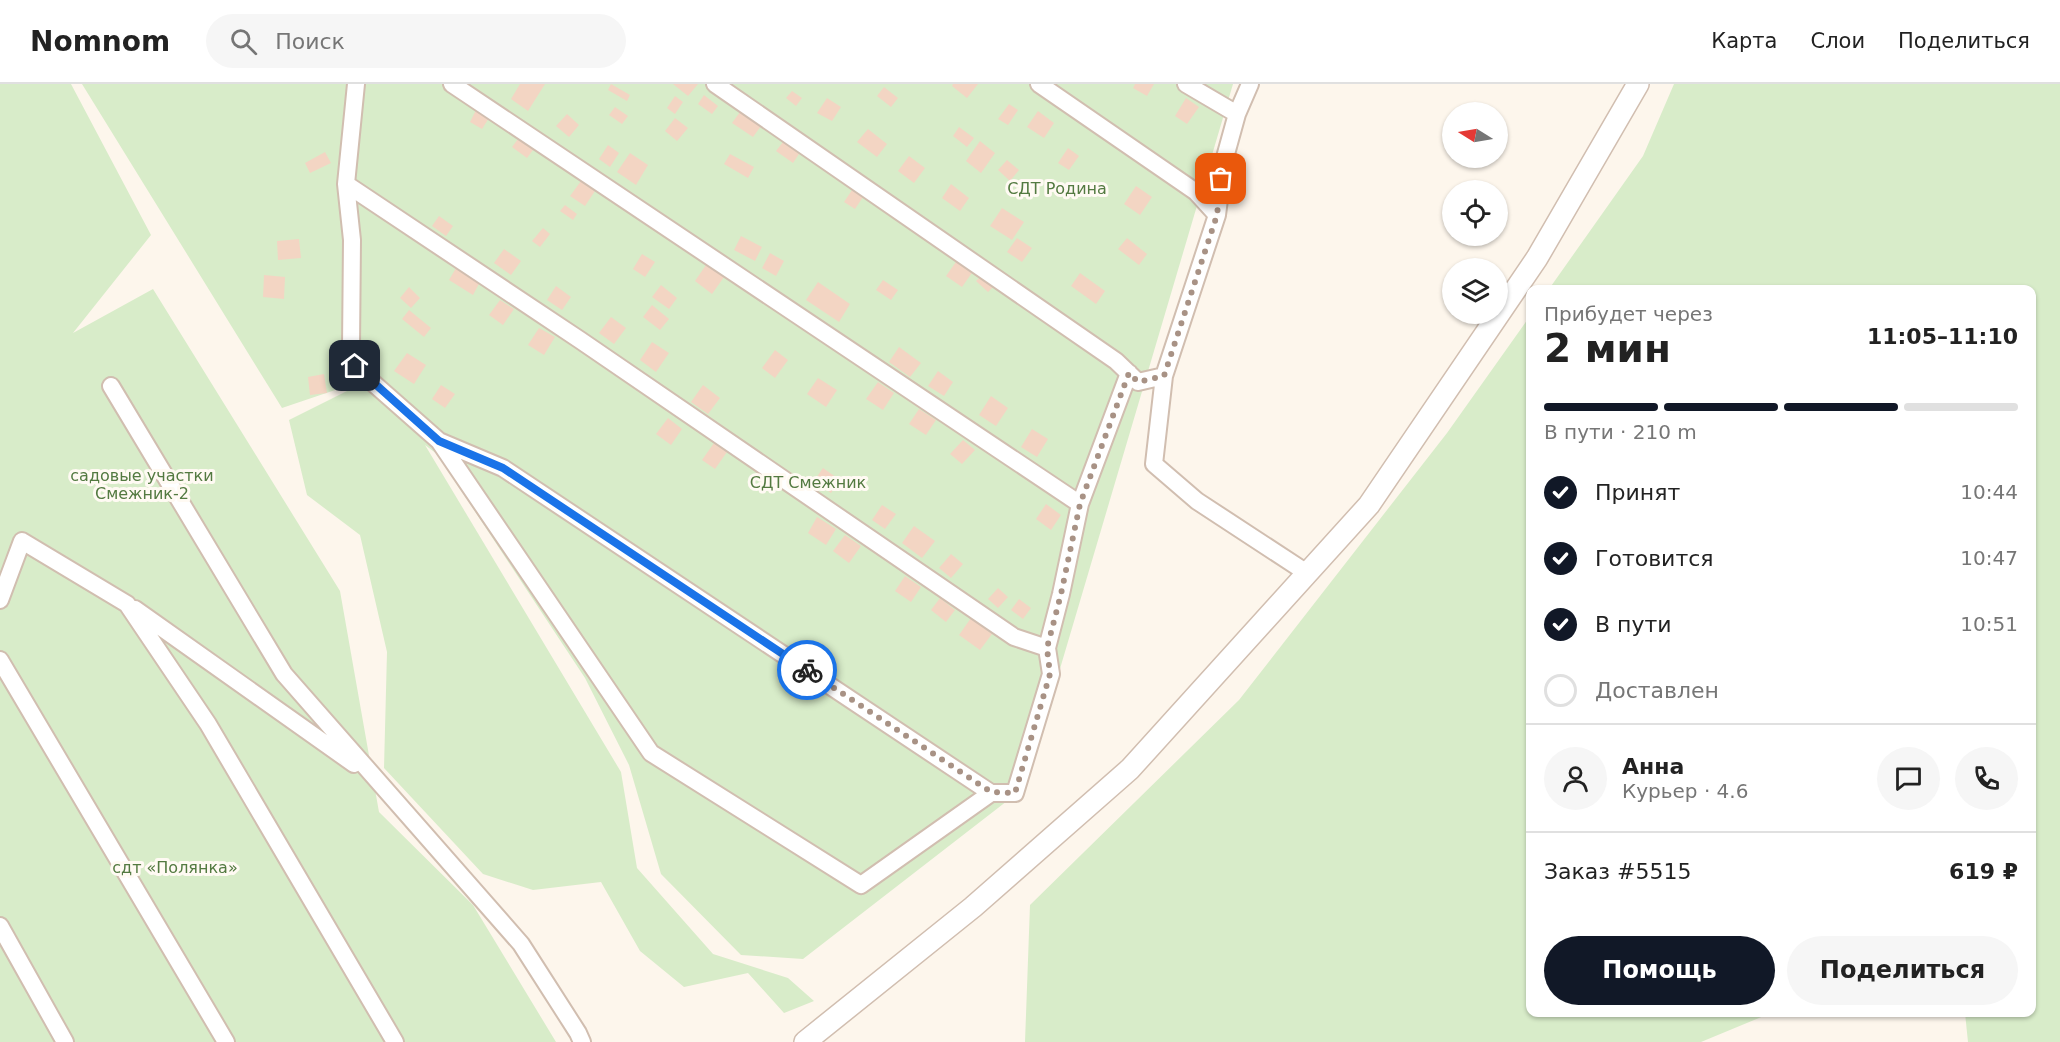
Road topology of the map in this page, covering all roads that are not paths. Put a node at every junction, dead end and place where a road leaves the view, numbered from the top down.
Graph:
1 (356, 84) edge
2 (453, 84) edge
3 (715, 84) edge
4 (1039, 84) edge
5 (1186, 84) edge
6 (1250, 84) edge
7 (1638, 84) edge
8 (1237, 114) junction
9 (346, 184) junction
10 (1217, 215) junction
11 (1129, 373) junction
12 (1164, 376) junction
13 (111, 386) dead end
14 (439, 441) junction
15 (1080, 504) junction
16 (1307, 573) junction
17 (0, 600) edge
18 (127, 604) junction
19 (1047, 648) junction
20 (0, 660) edge
21 (377, 780) junction
22 (991, 792) junction
23 (0, 926) edge
24 (65, 1042) edge
25 (226, 1042) edge
26 (395, 1042) edge
27 (582, 1042) edge
28 (805, 1042) edge

1 - 9 street
2 - 15 street
3 - 11 street
4 - 10 street
5 - 8 street
6 - 8 street
7 - 16 street
8 - 10 street
9 - 14 street
9 - 19 street
10 - 12 street
11 - 12 street
11 - 15 street
12 - 16 street
13 - 21 street
14 - 22 street
14 - 22 street
15 - 19 street
16 - 28 street
17 - 18 street
18 - 21 street
18 - 26 street
19 - 22 street
20 - 25 street
21 - 27 street
23 - 24 street

